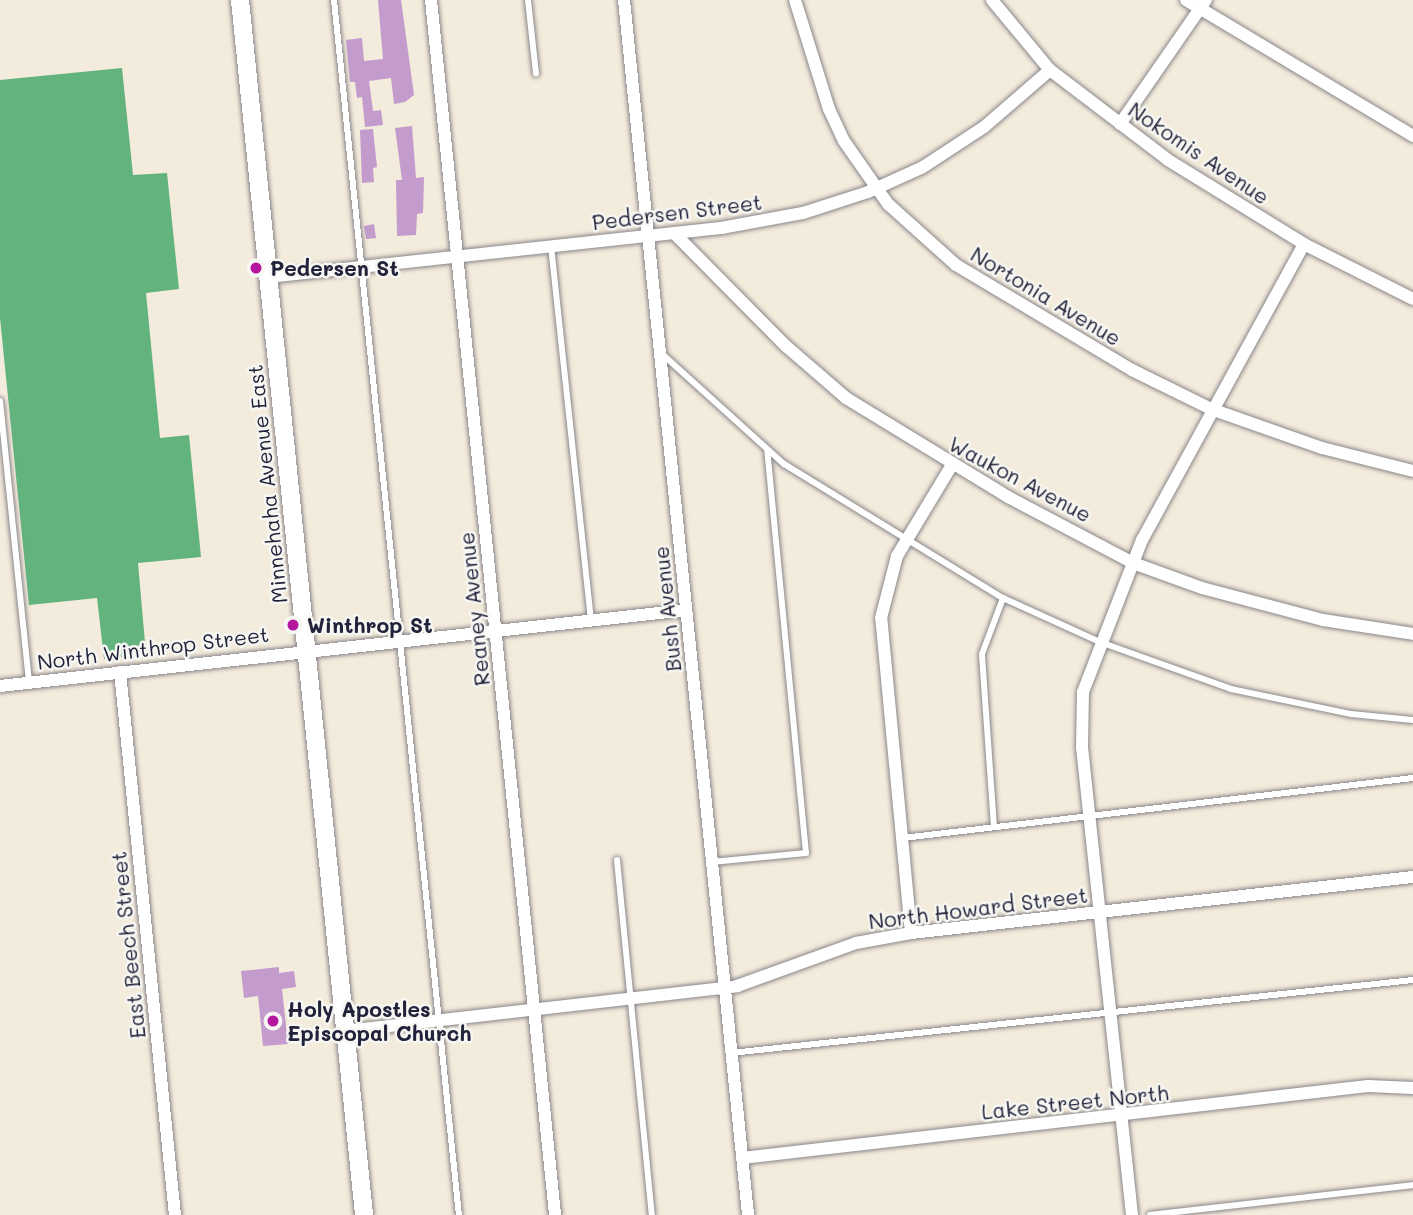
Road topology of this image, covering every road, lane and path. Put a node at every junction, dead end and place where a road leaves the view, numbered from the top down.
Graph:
1 (240, 0) edge
2 (334, 0) edge
3 (431, 0) edge
4 (528, 0) edge
5 (624, 0) edge
6 (795, 0) edge
7 (992, 0) edge
8 (1186, 0) edge
9 (1203, 4) edge
10 (1050, 71) junction
11 (536, 74) dead end
12 (1120, 124) junction
13 (1413, 136) edge
14 (876, 189) junction
15 (674, 233) junction
16 (648, 236) junction
17 (1304, 244) junction
18 (551, 245) junction
19 (457, 258) junction
20 (360, 266) junction
21 (269, 277) junction
22 (1413, 299) edge
23 (660, 352) junction
24 (0, 401) edge
25 (1211, 409) junction
26 (767, 451) junction
27 (952, 465) junction
28 (1413, 471) edge
29 (906, 541) junction
30 (1133, 563) junction
31 (1003, 598) junction
32 (686, 610) junction
33 (591, 620) junction
34 (496, 631) junction
35 (1413, 634) edge
36 (399, 641) junction
37 (1100, 642) junction
38 (307, 650) junction
39 (120, 672) junction
40 (29, 682) junction
41 (0, 686) edge
42 (1413, 720) edge
43 (1413, 778) edge
44 (1090, 817) junction
45 (994, 827) junction
46 (901, 838) junction
47 (617, 860) dead end
48 (712, 862) junction
49 (1413, 877) edge
50 (1100, 913) junction
51 (911, 933) junction
52 (1413, 980) edge
53 (725, 988) junction
54 (631, 998) junction
55 (533, 1008) junction
56 (1111, 1011) junction
57 (438, 1018) junction
58 (345, 1031) junction
59 (731, 1053) junction
60 (1413, 1088) edge
61 (1123, 1117) junction
62 (742, 1158) junction
63 (1413, 1185) edge
64 (175, 1215) edge
65 (364, 1215) edge
66 (458, 1215) edge
67 (555, 1215) edge
68 (652, 1215) edge
69 (748, 1215) edge
70 (1132, 1215) edge
71 (1150, 1215) edge

1 - 21 main road, Minnehaha Avenue East
2 - 20 lane
3 - 19 street, Reaney Avenue
4 - 11 lane
5 - 16 street, Bush Avenue
6 - 14 street, Nortonia Avenue
7 - 10 street, Nokomis Avenue
8 - 9 street
9 - 12 street
9 - 13 street
10 - 12 street, Nokomis Avenue
10 - 14 street, Pedersen Street
12 - 17 street, Nokomis Avenue
14 - 15 street, Pedersen Street
14 - 25 street, Nortonia Avenue
15 - 16 street, Pedersen Street
15 - 27 street, Waukon Avenue
16 - 18 street, Pedersen Street
16 - 23 street, Bush Avenue
17 - 22 street, Nokomis Avenue
17 - 25 street
18 - 19 street, Pedersen Street
18 - 33 lane
19 - 20 street, Pedersen Street
19 - 34 street, Reaney Avenue
20 - 21 street, Pedersen Street
20 - 36 lane
21 - 38 main road, Minnehaha Avenue East
23 - 26 lane
23 - 32 street, Bush Avenue
24 - 40 lane
25 - 28 street, Nortonia Avenue
25 - 30 street
26 - 29 lane
26 - 48 lane
27 - 29 street
27 - 30 street, Waukon Avenue
29 - 31 lane
29 - 46 street
30 - 35 street, Waukon Avenue
30 - 37 street
31 - 37 lane
31 - 45 lane
32 - 33 street, North Winthrop Street
32 - 48 street, Bush Avenue
33 - 34 street, North Winthrop Street
34 - 36 street, North Winthrop Street
34 - 55 street, Reaney Avenue
36 - 38 street, North Winthrop Street
36 - 57 lane
37 - 42 lane
37 - 44 street
38 - 39 street, North Winthrop Street
38 - 58 main road, Minnehaha Avenue East
39 - 40 street, North Winthrop Street
39 - 64 street, East Beech Street
40 - 41 street, North Winthrop Street
43 - 44 lane
44 - 45 lane
44 - 50 street
45 - 46 lane
46 - 51 street
47 - 54 lane
48 - 53 street, Bush Avenue
49 - 50 street, North Howard Street
50 - 51 street, North Howard Street
50 - 56 street
51 - 53 street, North Howard Street
52 - 56 lane
53 - 54 street, North Howard Street
53 - 59 street, Bush Avenue
54 - 55 street, North Howard Street
54 - 68 lane
55 - 57 street, North Howard Street
55 - 67 street, Reaney Avenue
56 - 59 lane
56 - 61 street
57 - 58 street, North Howard Street
57 - 66 lane
58 - 65 main road, Minnehaha Avenue East
59 - 62 street, Bush Avenue
60 - 61 street, Lake Street North
61 - 62 street, Lake Street North
61 - 70 street
62 - 69 street, Bush Avenue
63 - 71 lane

